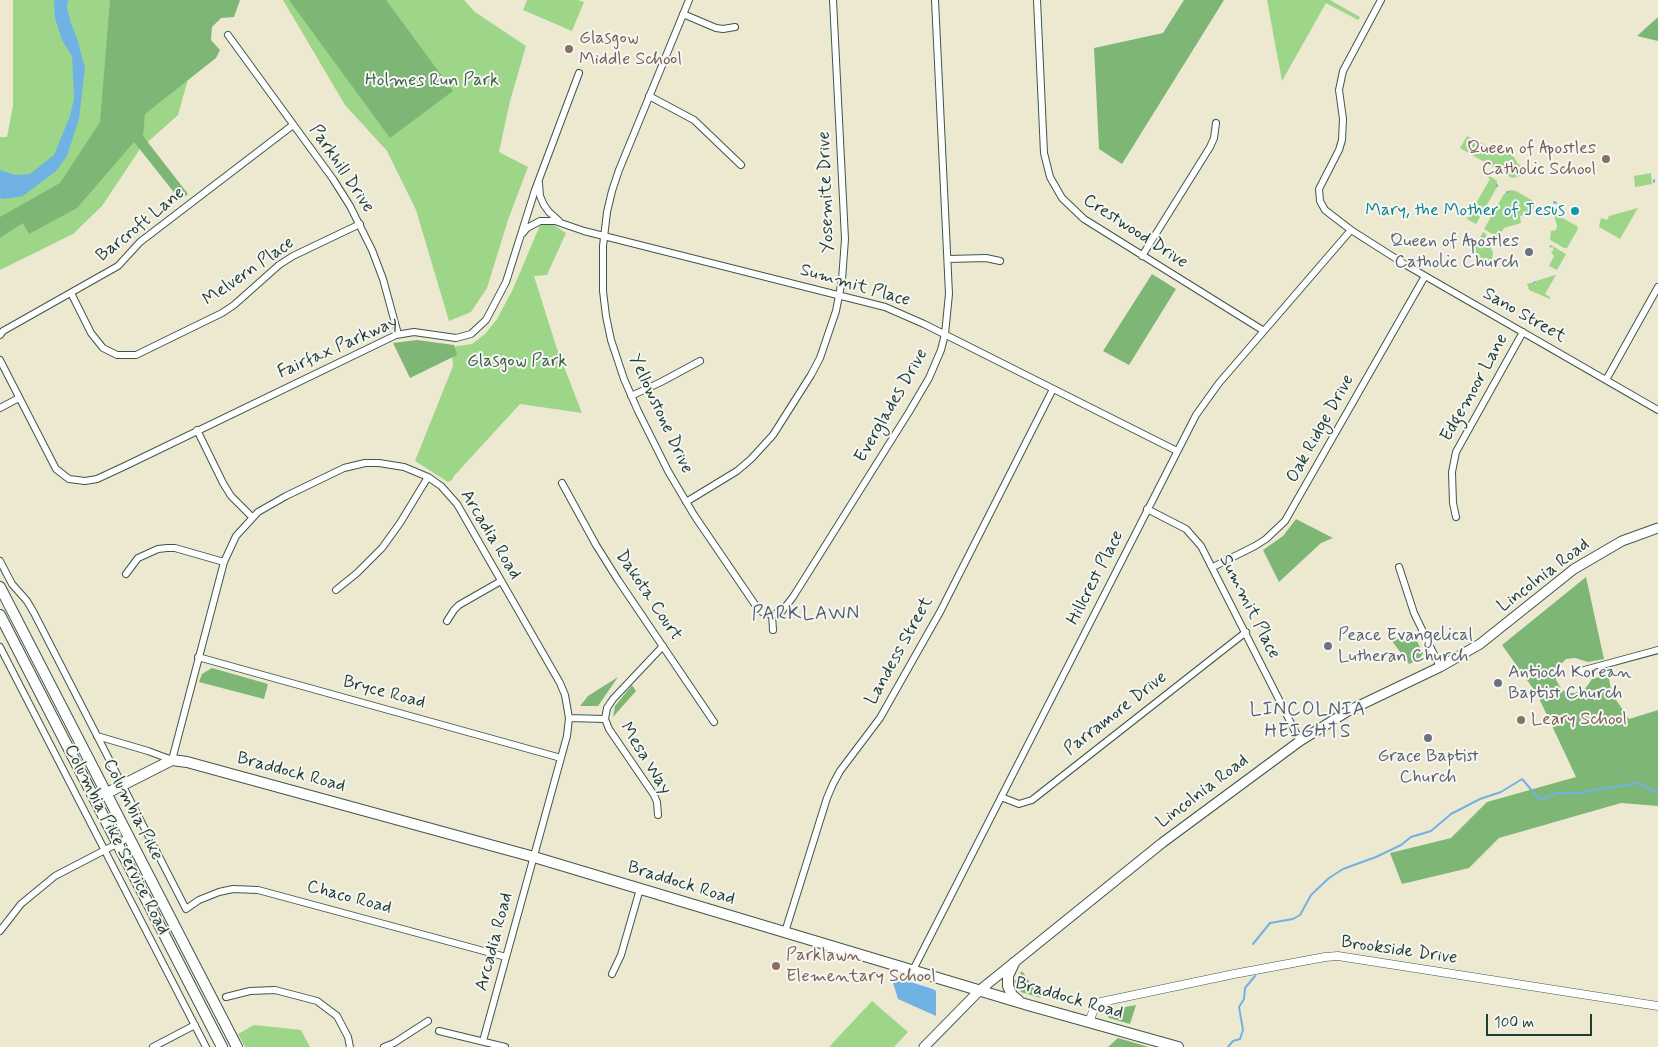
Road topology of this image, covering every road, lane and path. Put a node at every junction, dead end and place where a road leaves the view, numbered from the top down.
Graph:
1 (688, 0) edge
2 (833, 0) edge
3 (935, 0) edge
4 (1037, 0) edge
5 (1381, 0) edge
6 (683, 14) junction
7 (735, 27) dead end
8 (228, 35) dead end
9 (579, 73) dead end
10 (649, 96) junction
11 (1216, 123) dead end
12 (293, 125) junction
13 (741, 165) dead end
14 (541, 173) junction
15 (562, 223) junction
16 (360, 224) junction
17 (1351, 230) junction
18 (604, 236) junction
19 (519, 240) junction
20 (1142, 256) junction
21 (948, 259) junction
22 (1000, 261) dead end
23 (1424, 276) junction
24 (1658, 287) edge
25 (71, 293) junction
26 (840, 294) junction
27 (1264, 331) junction
28 (1523, 332) junction
29 (398, 334) junction
30 (945, 334) junction
31 (0, 335) edge
32 (0, 360) edge
33 (700, 360) dead end
34 (1606, 380) junction
35 (1053, 389) junction
36 (631, 396) junction
37 (19, 398) junction
38 (0, 408) edge
39 (1658, 410) edge
40 (198, 430) junction
41 (1177, 451) junction
42 (428, 477) junction
43 (562, 483) dead end
44 (686, 502) junction
45 (1147, 509) junction
46 (252, 517) junction
47 (1456, 517) dead end
48 (1658, 528) edge
49 (0, 561) edge
50 (224, 562) junction
51 (1213, 567) junction
52 (1399, 567) dead end
53 (126, 574) dead end
54 (501, 581) junction
55 (0, 587) edge
56 (336, 590) dead end
57 (0, 615) edge
58 (772, 615) junction
59 (447, 621) dead end
60 (773, 630) dead end
61 (1246, 632) junction
62 (662, 646) junction
63 (0, 647) edge
64 (1658, 650) edge
65 (198, 658) junction
66 (1440, 667) junction
67 (1577, 672) dead end
68 (569, 718) junction
69 (605, 719) junction
70 (714, 722) dead end
71 (97, 736) junction
72 (1300, 741) junction
73 (561, 758) junction
74 (172, 760) junction
75 (122, 785) junction
76 (106, 794) junction
77 (1001, 797) junction
78 (95, 799) junction
79 (658, 815) dead end
80 (128, 838) junction
81 (118, 843) junction
82 (104, 849) junction
83 (534, 857) junction
84 (640, 889) junction
85 (186, 909) joint
86 (0, 930) edge
87 (785, 932) junction
88 (506, 957) junction
89 (1014, 963) junction
90 (913, 970) junction
91 (612, 974) dead end
92 (980, 990) junction
93 (226, 997) dead end
94 (1028, 1004) junction
95 (1658, 1006) edge
96 (428, 1021) dead end
97 (1089, 1022) junction
98 (195, 1025) junction
99 (439, 1031) dead end
100 (483, 1041) junction
101 (153, 1047) edge
102 (206, 1047) edge
103 (222, 1047) edge
104 (236, 1047) edge
105 (350, 1047) edge
106 (384, 1047) edge
107 (505, 1047) edge
108 (924, 1047) edge
109 (1178, 1047) edge

1 - 6 street, Yellowstone Drive
2 - 26 street, Yosemite Drive
3 - 21 street, Everglades Drive
4 - 20 street, Crestwood Drive
5 - 17 street, Sano Street
6 - 7 street
6 - 10 street, Yellowstone Drive
8 - 12 street, Parkhill Drive
9 - 14 street, Fairfax Parkway
10 - 13 street
10 - 18 street, Yellowstone Drive
11 - 20 street
12 - 16 street, Parkhill Drive
12 - 25 street, Barcroft Lane
14 - 15 street, Summit Place
14 - 19 street, Fairfax Parkway
15 - 18 street, Summit Place
15 - 19 street, Summit Place
16 - 25 street, Melvern Place
16 - 29 street, Parkhill Drive
17 - 23 street, Sano Street
17 - 27 street, Hillcrest Place
18 - 26 street, Summit Place
18 - 36 street, Yellowstone Drive
19 - 29 street, Fairfax Parkway
20 - 27 street, Crestwood Drive
21 - 22 street
21 - 30 street, Everglades Drive
23 - 28 street, Sano Street
23 - 51 street, Oak Ridge Drive
24 - 34 street
25 - 31 street, Barcroft Lane
26 - 30 street, Summit Place
26 - 44 street, Yosemite Drive
27 - 41 street, Hillcrest Place
28 - 34 street, Sano Street
28 - 47 street, Edgemoor Lane
29 - 40 street, Fairfax Parkway
30 - 35 street, Summit Place
30 - 58 street, Everglades Drive
32 - 37 street
33 - 36 street
34 - 39 street, Sano Street
35 - 41 street, Summit Place
35 - 87 street, Landess Street
36 - 44 street, Yellowstone Drive
37 - 38 street
37 - 40 street, Fairfax Parkway
40 - 46 street
41 - 45 street, Hillcrest Place
42 - 46 street, Arcadia Road
42 - 54 street, Arcadia Road
42 - 56 street
43 - 62 street, Dakota Court
44 - 58 street, Yellowstone Drive
45 - 51 street, Summit Place
45 - 77 street, Hillcrest Place
46 - 50 street, Arcadia Road
48 - 66 main road, Lincolnia Road
49 - 71 street, Columbia Pike Service Road
50 - 53 street
50 - 65 street, Arcadia Road
51 - 61 street, Summit Place
52 - 66 street
54 - 59 street
54 - 68 street, Arcadia Road
55 - 76 main road, Columbia Pike
57 - 78 main road, Columbia Pike
58 - 60 street
61 - 72 street, Summit Place
61 - 77 street, Parramore Drive
62 - 69 street
62 - 70 street, Dakota Court
63 - 82 street, Columbia Pike Service Road
64 - 67 street
65 - 73 street, Bryce Road
65 - 74 street, Arcadia Road
66 - 72 main road, Lincolnia Road
68 - 69 street
68 - 73 street, Arcadia Road
69 - 79 street, Mesa Way
71 - 74 street, Braddock Road
71 - 75 street, Columbia Pike Service Road
72 - 89 main road, Lincolnia Road
73 - 83 street, Arcadia Road
74 - 75 main road
74 - 83 main road, Braddock Road
75 - 76 main road
75 - 85 street, Columbia Pike Service Road
76 - 78 main road
76 - 80 main road, Columbia Pike
77 - 90 street, Hillcrest Place
78 - 81 main road, Columbia Pike
80 - 81 street
80 - 104 main road, Columbia Pike
81 - 82 street
81 - 103 main road, Columbia Pike
82 - 86 street
82 - 98 street, Columbia Pike Service Road
83 - 84 main road, Braddock Road
83 - 88 street, Arcadia Road
84 - 87 main road, Braddock Road
84 - 91 street
85 - 88 street, Chaco Road
87 - 90 main road, Braddock Road
88 - 100 street, Arcadia Road
89 - 92 main road, Lincolnia Road
89 - 94 main road
90 - 92 main road, Braddock Road
92 - 94 main road, Braddock Road
92 - 108 main road, Lincolnia Road
93 - 105 street
94 - 97 main road, Braddock Road
95 - 97 street, Brookside Drive
96 - 106 street
97 - 109 main road, Braddock Road
98 - 101 street
98 - 102 street, Columbia Pike Service Road
99 - 100 street
100 - 107 street

